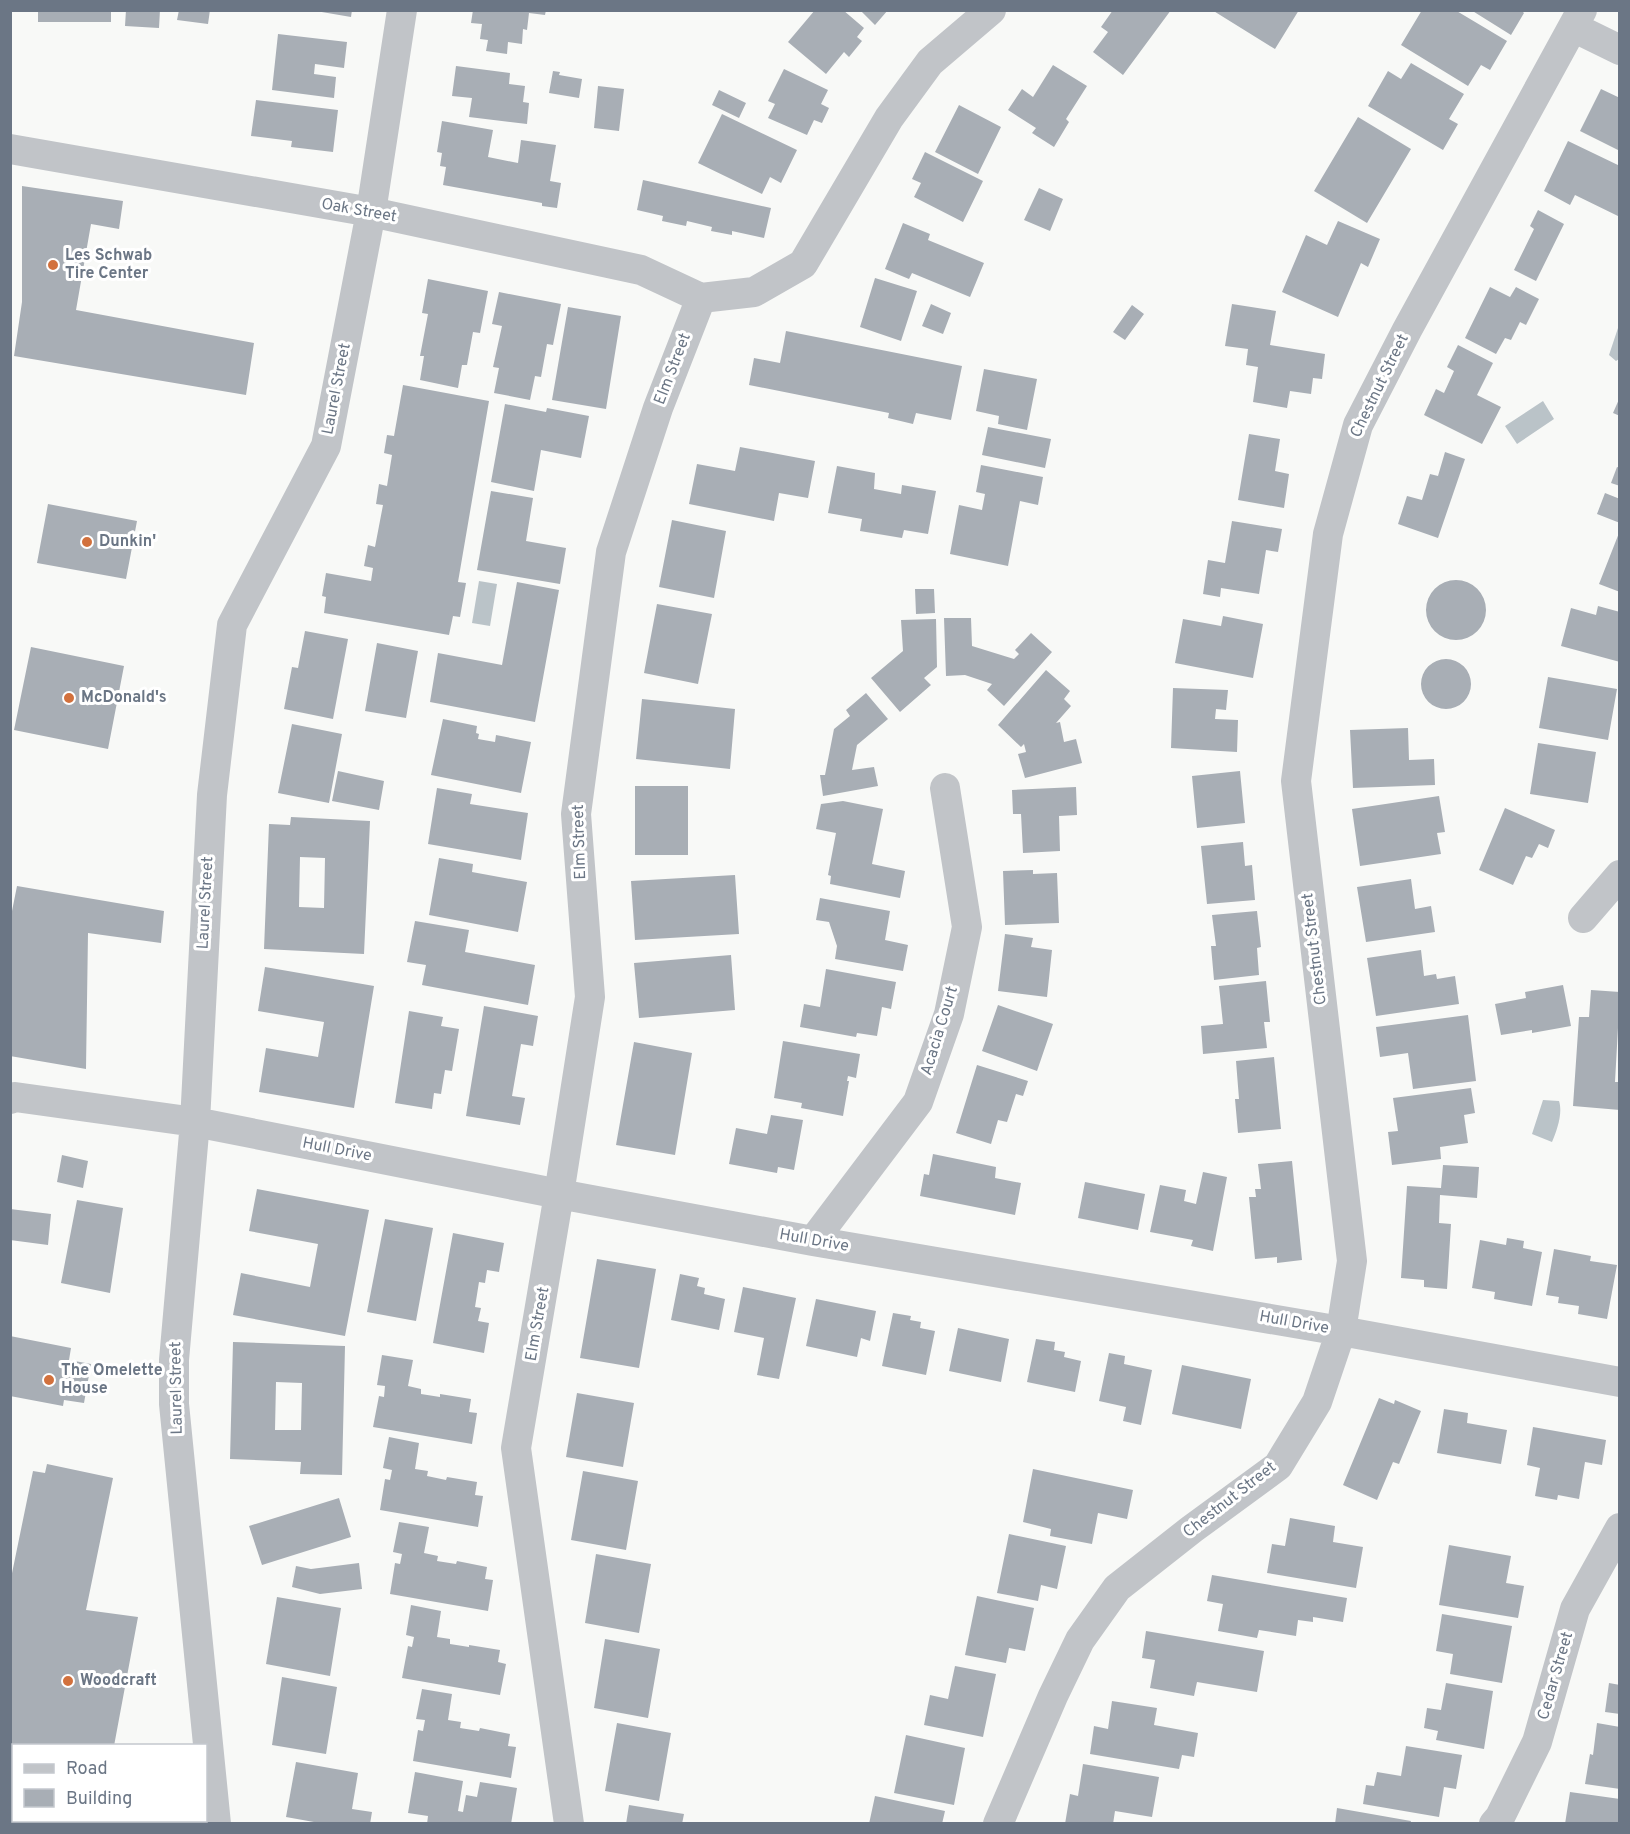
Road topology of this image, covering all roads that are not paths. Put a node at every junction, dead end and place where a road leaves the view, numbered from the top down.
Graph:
1 (402, 10) edge
2 (991, 10) edge
3 (1577, 19) edge
4 (1620, 50) edge
5 (10, 149) edge
6 (371, 212) junction
7 (701, 298) junction
8 (945, 788) dead end
9 (1620, 874) edge
10 (1583, 918) dead end
11 (10, 1099) edge
12 (195, 1122) junction
13 (560, 1194) junction
14 (813, 1241) junction
15 (1341, 1331) junction
16 (1620, 1382) edge
17 (1620, 1528) edge
18 (216, 1824) edge
19 (568, 1824) edge
20 (998, 1824) edge
21 (1494, 1824) edge

1 - 6 street, Laurel Street
2 - 7 street
3 - 4 street
3 - 15 street, Chestnut Street
5 - 6 street, Oak Street
6 - 7 street, Oak Street
6 - 12 street, Laurel Street
7 - 13 street, Elm Street
8 - 14 street, Acacia Court
9 - 10 street
11 - 12 street, Hull Drive
12 - 13 street, Hull Drive
12 - 18 street, Laurel Street
13 - 14 street, Hull Drive
13 - 19 street, Elm Street
14 - 15 street, Hull Drive
15 - 16 street, Hull Drive
15 - 20 street, Chestnut Street
17 - 21 street, Cedar Street

